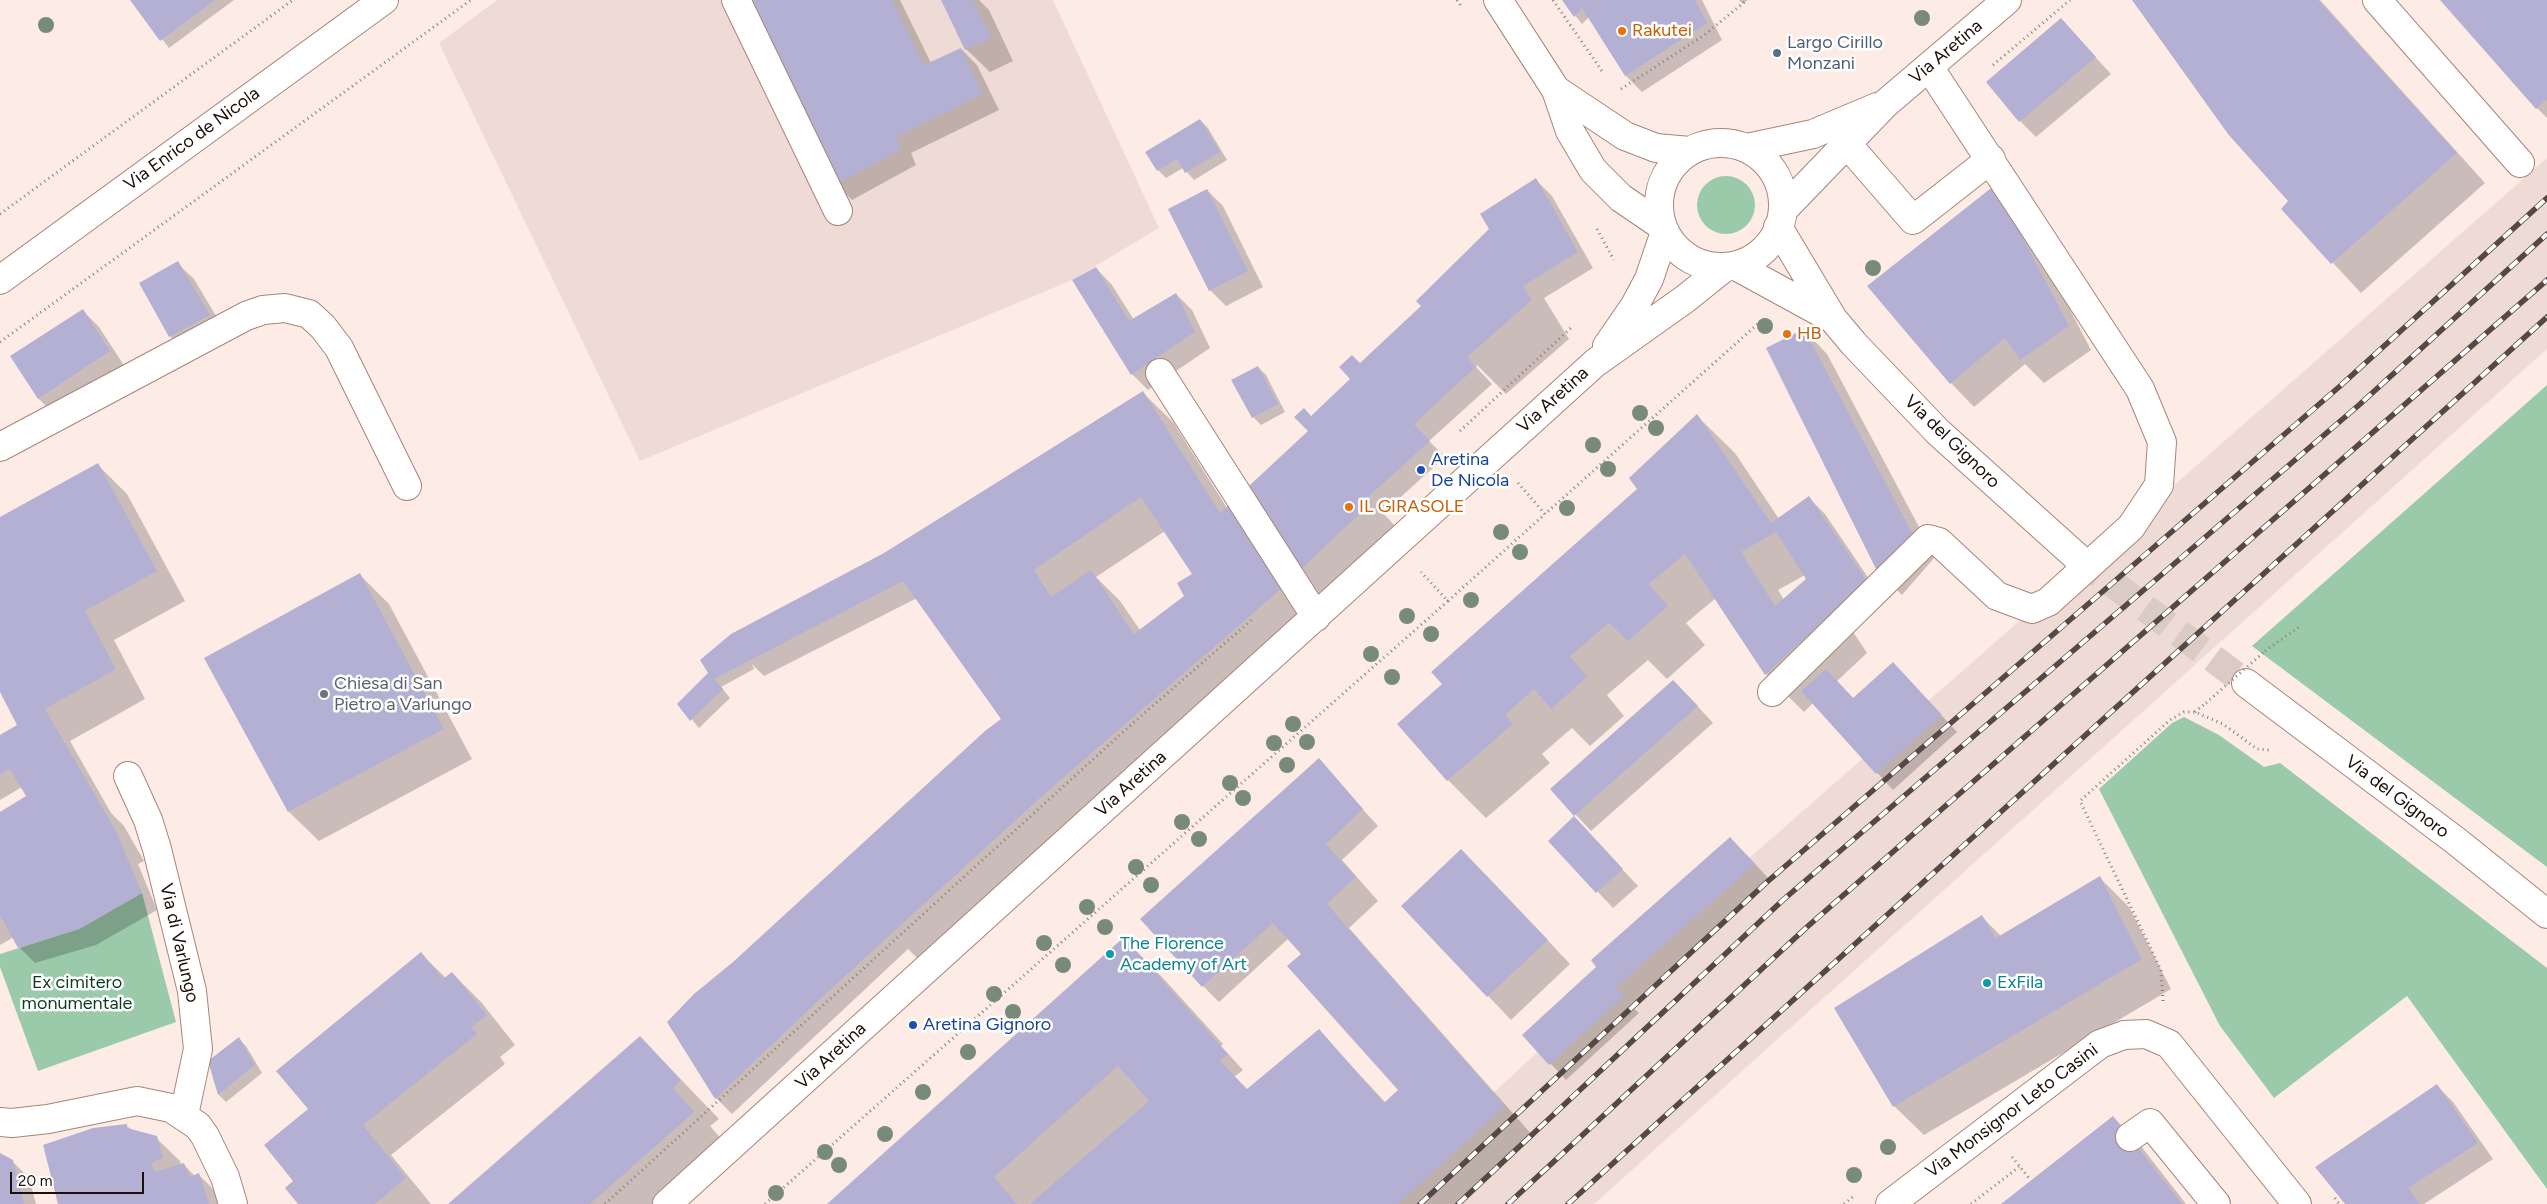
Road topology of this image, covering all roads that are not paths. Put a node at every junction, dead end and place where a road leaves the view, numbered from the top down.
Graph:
1 (384, 0) edge
2 (736, 0) edge
3 (1498, 0) edge
4 (2007, 0) edge
5 (2377, 0) edge
6 (1929, 67) junction
7 (1556, 90) junction
8 (1885, 104) junction
9 (1848, 145) junction
10 (1746, 148) junction
11 (1690, 151) junction
12 (1991, 159) junction
13 (2520, 163) dead end
14 (838, 211) dead end
15 (1780, 218) junction
16 (1663, 229) junction
17 (1730, 266) junction
18 (0, 280) edge
19 (1833, 319) junction
20 (1595, 363) junction
21 (1160, 373) dead end
22 (0, 447) edge
23 (407, 486) dead end
24 (2078, 558) tunnel mouth
25 (1316, 618) junction
26 (2246, 683) tunnel mouth
27 (1772, 692) dead end
28 (128, 776) dead end
29 (2547, 914) edge
30 (184, 1115) junction
31 (0, 1122) edge
32 (2130, 1137) dead end
33 (233, 1204) edge
34 (667, 1204) edge
35 (1890, 1204) edge
36 (2216, 1204) edge
37 (2297, 1204) edge

1 - 18 street, Via Enrico de Nicola
2 - 14 street
3 - 7 street
4 - 6 street, Via Aretina
5 - 13 street
6 - 8 street, Via Aretina
6 - 12 street
7 - 11 street
7 - 16 street
8 - 9 street, Via Aretina
8 - 10 street, Via Aretina
9 - 12 street
9 - 15 street, Via Aretina
10 - 11 street, Via Aretina
10 - 15 street, Via Aretina
11 - 16 street, Via Aretina
12 - 27 street
15 - 17 street, Via Aretina
15 - 19 street, Via del Gignoro
16 - 17 street
16 - 20 street, Via Aretina
17 - 19 street, Via del Gignoro
17 - 20 street, Via Aretina
19 - 24 street, Via del Gignoro
20 - 25 street, Via Aretina
21 - 25 street
22 - 23 street
25 - 34 street, Via Aretina
26 - 29 street, Via del Gignoro
28 - 30 street, Via di Varlungo
30 - 31 street
30 - 33 street
32 - 36 street
35 - 37 street, Via Monsignor Leto Casini

